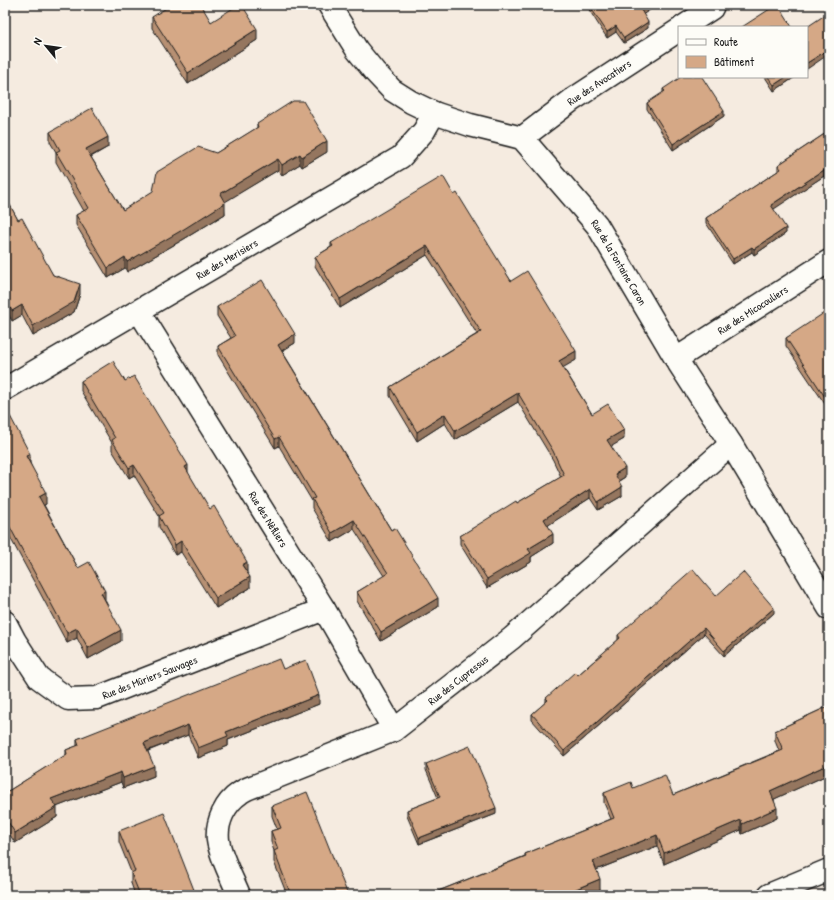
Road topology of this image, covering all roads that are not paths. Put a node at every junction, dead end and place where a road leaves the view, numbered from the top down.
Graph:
1 (329, 5) edge
2 (713, 5) edge
3 (685, 26) edge
4 (678, 31) edge
5 (434, 113) junction
6 (522, 138) junction
7 (829, 260) edge
8 (139, 311) junction
9 (676, 359) junction
10 (5, 389) edge
11 (731, 444) junction
12 (829, 608) edge
13 (324, 609) junction
14 (8, 637) edge
15 (394, 730) junction
16 (829, 870) edge
17 (239, 895) edge
18 (769, 895) edge

1 - 5 street
2 - 3 street
4 - 6 street, Rue des Avocatiers
5 - 6 street
5 - 8 street, Rue des Merisiers
6 - 9 street, Rue de la Fontaine Caron
7 - 9 street, Rue des Micocouliers
8 - 10 street, Rue des Merisiers
8 - 13 street, Rue des Nèfliers
9 - 11 street, Rue de la Fontaine Caron
11 - 12 street, Rue de la Fontaine Caron
11 - 15 street, Rue des Cupressus
13 - 14 street, Rue des Mûriers Sauvages
13 - 15 street, Rue des Nèfliers
15 - 17 street, Rue des Cupressus
16 - 18 street

